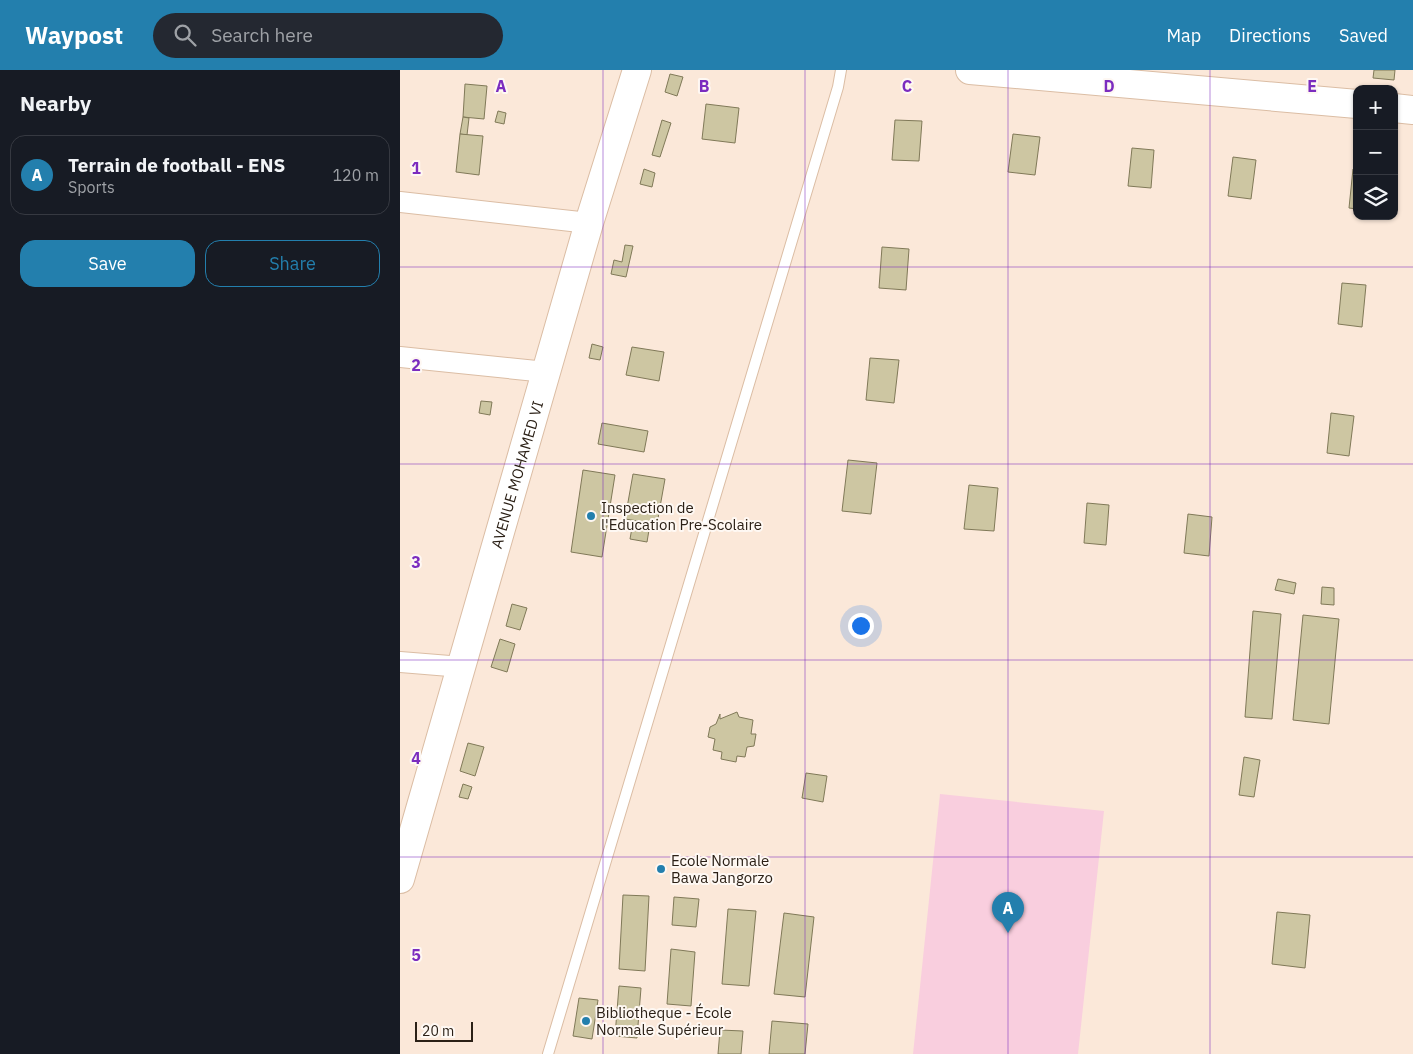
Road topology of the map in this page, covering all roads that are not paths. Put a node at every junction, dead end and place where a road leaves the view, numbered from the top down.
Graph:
1 (636, 70) edge
2 (841, 70) edge
3 (970, 70) edge
4 (1002, 71) edge
5 (1353, 104) edge
6 (1398, 108) edge
7 (1413, 110) edge
8 (400, 202) edge
9 (588, 222) junction
10 (400, 357) edge
11 (546, 372) junction
12 (400, 662) edge
13 (462, 667) junction
14 (408, 823) edge
15 (400, 879) edge
16 (548, 1054) edge

1 - 9 street, AVENUE MOHAMED VI
2 - 16 lane
3 - 4 street
4 - 5 street
6 - 7 street
8 - 9 street
9 - 11 street, AVENUE MOHAMED VI
10 - 11 street
11 - 13 street, AVENUE MOHAMED VI
12 - 13 street
13 - 14 street, AVENUE MOHAMED VI
14 - 15 street, AVENUE MOHAMED VI

